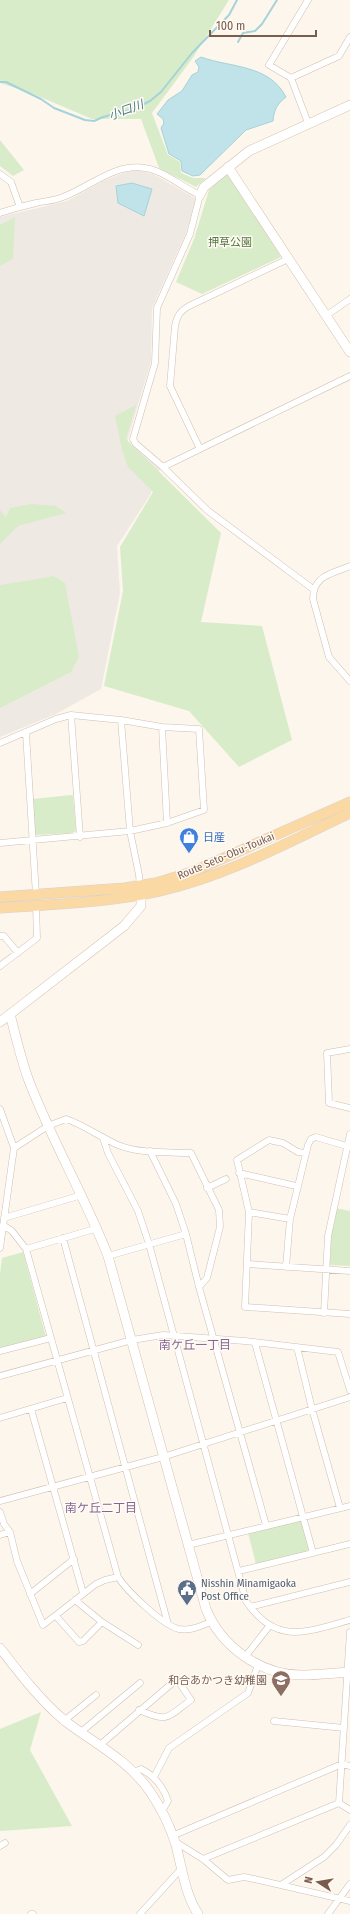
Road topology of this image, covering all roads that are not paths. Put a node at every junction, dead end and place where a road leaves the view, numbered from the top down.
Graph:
1 (308, 0) edge
2 (350, 36) edge
3 (290, 78) junction
4 (350, 104) edge
5 (308, 122) junction
6 (228, 167) junction
7 (0, 174) edge
8 (200, 195) junction
9 (20, 207) junction
10 (0, 213) edge
11 (288, 259) junction
12 (350, 299) edge
13 (327, 315) junction
14 (350, 352) edge
15 (350, 376) edge
16 (200, 449) junction
17 (163, 467) junction
18 (350, 567) edge
19 (313, 589) junction
20 (350, 681) edge
21 (71, 716) junction
22 (121, 720) junction
23 (162, 727) junction
24 (26, 733) junction
25 (0, 743) edge
26 (350, 802) edge
27 (350, 813) edge
28 (166, 823) junction
29 (130, 831) junction
30 (80, 837) junction
31 (32, 839) junction
32 (0, 843) edge
33 (141, 890) junction
34 (36, 895) junction
35 (0, 897) edge
36 (36, 906) junction
37 (0, 908) edge
38 (0, 936) edge
39 (18, 953) junction
40 (0, 966) edge
41 (10, 1014) junction
42 (0, 1022) edge
43 (350, 1048) edge
44 (350, 1108) edge
45 (0, 1109) edge
46 (48, 1126) junction
47 (350, 1134) edge
48 (103, 1138) junction
49 (348, 1146) edge
50 (14, 1148) junction
51 (150, 1151) junction
52 (305, 1153) junction
53 (239, 1173) junction
54 (226, 1179) dead end
55 (296, 1186) junction
56 (207, 1188) junction
57 (82, 1195) junction
58 (249, 1212) junction
59 (4, 1218) junction
60 (290, 1219) junction
61 (3, 1225) junction
62 (98, 1228) junction
63 (186, 1234) junction
64 (63, 1238) junction
65 (149, 1244) junction
66 (0, 1248) edge
67 (26, 1249) junction
68 (108, 1256) junction
69 (247, 1264) junction
70 (286, 1267) junction
71 (325, 1270) junction
72 (350, 1271) edge
73 (198, 1288) junction
74 (324, 1313) junction
75 (350, 1314) edge
76 (174, 1336) junction
77 (51, 1338) junction
78 (132, 1340) junction
79 (214, 1340) junction
80 (255, 1342) junction
81 (297, 1347) junction
82 (0, 1351) edge
83 (93, 1351) junction
84 (58, 1360) junction
85 (0, 1376) edge
86 (350, 1390) edge
87 (350, 1397) edge
88 (67, 1398) junction
89 (312, 1408) junction
90 (32, 1409) junction
91 (0, 1418) edge
92 (277, 1421) junction
93 (240, 1432) junction
94 (205, 1444) junction
95 (163, 1457) junction
96 (126, 1467) junction
97 (88, 1477) junction
98 (54, 1486) junction
99 (0, 1501) edge
100 (350, 1506) edge
101 (340, 1508) junction
102 (0, 1512) edge
103 (303, 1518) junction
104 (266, 1525) junction
105 (10, 1532) junction
106 (0, 1535) edge
107 (229, 1535) junction
108 (350, 1544) edge
109 (188, 1545) junction
110 (313, 1553) junction
111 (74, 1559) junction
112 (240, 1571) junction
113 (118, 1577) junction
114 (350, 1582) edge
115 (83, 1593) junction
116 (30, 1594) junction
117 (75, 1600) junction
118 (250, 1606) junction
119 (56, 1616) junction
120 (350, 1620) edge
121 (102, 1622) junction
122 (212, 1622) junction
123 (168, 1624) junction
124 (270, 1625) junction
125 (350, 1632) edge
126 (138, 1645) dead end
127 (0, 1648) edge
128 (245, 1656) junction
129 (258, 1665) junction
130 (348, 1672) edge
131 (140, 1683) dead end
132 (96, 1694) dead end
133 (139, 1710) junction
134 (348, 1712) edge
135 (65, 1720) junction
136 (274, 1721) dead end
137 (344, 1728) junction
138 (81, 1732) junction
139 (100, 1745) junction
140 (342, 1764) junction
141 (350, 1766) edge
142 (133, 1772) junction
143 (154, 1777) junction
144 (339, 1803) junction
145 (350, 1810) edge
146 (162, 1811) junction
147 (350, 1825) edge
148 (173, 1838) junction
149 (203, 1859) junction
150 (180, 1870) junction
151 (350, 1884) edge
152 (282, 1885) junction
153 (341, 1898) junction
154 (350, 1901) edge
155 (140, 1914) edge
156 (198, 1914) edge
157 (328, 1914) edge

1 - 3 street
2 - 3 street
3 - 5 street
4 - 5 street
5 - 6 street
6 - 8 street
6 - 11 street
7 - 9 street
8 - 9 street
8 - 17 street
9 - 10 street
11 - 13 street
11 - 16 street
12 - 13 street
13 - 14 street
15 - 16 street
16 - 17 street
17 - 19 street
18 - 19 street
19 - 20 street
21 - 22 street
21 - 24 street
21 - 30 street
22 - 23 street
22 - 29 street
23 - 28 street
23 - 28 street
24 - 25 street
24 - 31 street
26 - 33 main road, Route Seto-Obu-Toukai
27 - 33 main road, Route Seto-Obu-Toukai
28 - 29 street
29 - 30 street
29 - 33 street
30 - 31 street
31 - 32 street
31 - 34 street
33 - 34 main road, Route Seto-Obu-Toukai
33 - 36 main road, Route Seto-Obu-Toukai
33 - 41 street
34 - 35 main road, Route Seto-Obu-Toukai
36 - 37 main road, Route Seto-Obu-Toukai
36 - 39 street
38 - 39 street
39 - 40 street
41 - 42 street
41 - 46 street
43 - 44 street
45 - 50 street
46 - 48 street
46 - 50 street
46 - 57 street
47 - 49 street
48 - 51 street
48 - 65 street
49 - 52 street
49 - 71 street
50 - 59 street
51 - 56 street
51 - 63 street
52 - 53 street
52 - 55 street
53 - 55 street
53 - 58 street
54 - 56 street
55 - 60 street
56 - 73 street
57 - 59 street
57 - 62 street
58 - 60 street
58 - 69 street
59 - 61 street
60 - 70 street
61 - 66 street
61 - 67 street
62 - 64 street
62 - 68 street
63 - 65 street
63 - 73 street
64 - 67 street
64 - 83 street
65 - 68 street
65 - 76 street
67 - 77 street
68 - 78 street
69 - 70 street
69 - 74 street
70 - 71 street
71 - 72 street
71 - 74 street
73 - 79 street
74 - 75 street
76 - 78 street
76 - 79 street
76 - 94 street
77 - 82 street
77 - 84 street
78 - 83 street
78 - 95 street
79 - 80 street
79 - 93 street
80 - 81 street
80 - 92 street
81 - 86 street
81 - 89 street
83 - 84 street
83 - 96 street
84 - 85 street
84 - 88 street
87 - 89 street
88 - 90 street
88 - 97 street
89 - 92 street
89 - 101 street
90 - 91 street
90 - 98 street
92 - 93 street
92 - 103 street
93 - 94 street
93 - 104 street
94 - 95 street
94 - 107 street
95 - 96 street
95 - 109 street
96 - 97 street
96 - 123 street
97 - 98 street
97 - 113 street
98 - 99 street
98 - 111 street
100 - 101 street
101 - 103 street
102 - 105 street
103 - 104 street
103 - 110 street
104 - 107 street
105 - 106 street
105 - 116 street
107 - 109 street
107 - 112 street
108 - 110 street
109 - 122 street
110 - 112 street
111 - 115 street
111 - 116 street
112 - 118 street
113 - 115 street
113 - 123 street
114 - 118 street
115 - 117 street
116 - 119 street
117 - 119 street
117 - 121 street
118 - 124 street
119 - 121 street
120 - 124 street
121 - 126 street
122 - 123 street
122 - 128 street
124 - 128 street
125 - 130 street
127 - 135 street
128 - 129 street
129 - 130 street
129 - 143 street
130 - 134 street
131 - 138 street
132 - 135 street
133 - 133 street
133 - 139 street
134 - 137 street
135 - 138 street
136 - 137 street
137 - 140 street
138 - 139 street
139 - 142 street
140 - 141 street
140 - 144 street
140 - 148 street
142 - 143 street
142 - 146 street
143 - 146 street
144 - 145 street
144 - 149 street
146 - 148 street
147 - 152 street
148 - 149 street
148 - 150 street
149 - 152 street
150 - 155 street
150 - 156 street
151 - 153 street
152 - 153 street
153 - 154 street
153 - 157 street

